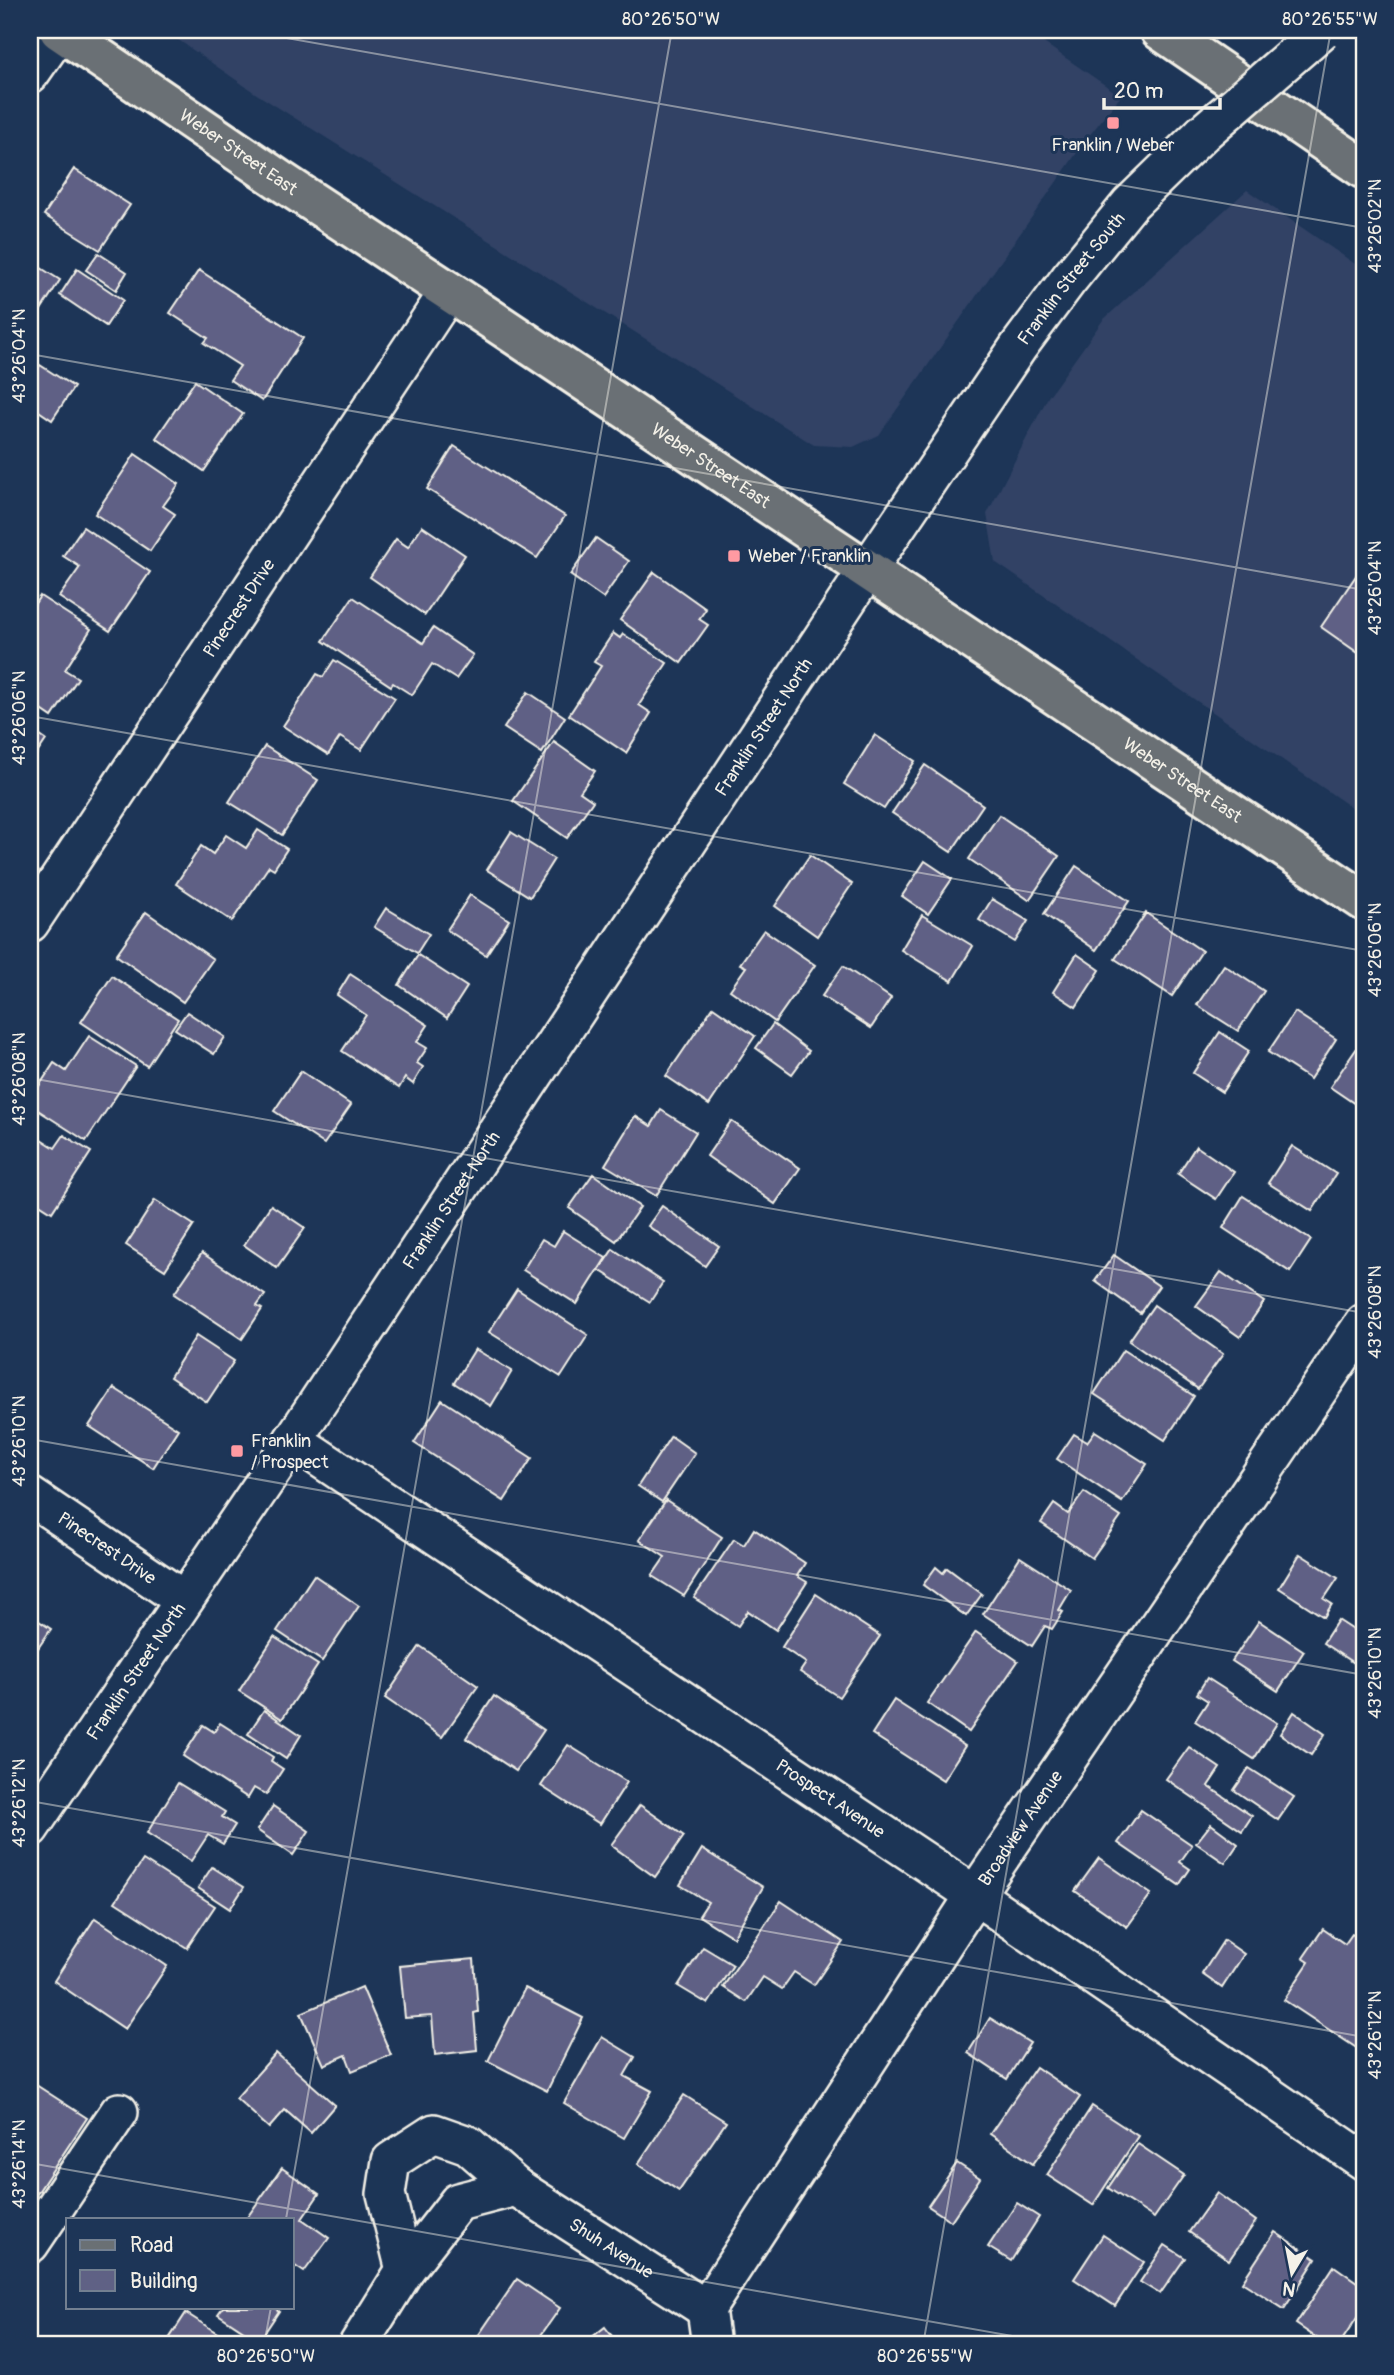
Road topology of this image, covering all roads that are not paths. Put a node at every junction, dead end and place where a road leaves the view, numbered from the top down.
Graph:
1 (60, 30) edge
2 (1160, 30) edge
3 (1322, 30) edge
4 (30, 74) edge
5 (1364, 169) edge
6 (449, 291) junction
7 (868, 569) junction
8 (1364, 901) edge
9 (30, 923) edge
10 (1364, 1323) edge
11 (293, 1440) junction
12 (30, 1496) edge
13 (184, 1600) junction
14 (30, 1828) edge
15 (975, 1895) junction
16 (119, 2112) dead end
17 (1364, 2161) edge
18 (516, 2187) junction
19 (30, 2244) edge
20 (405, 2270) junction
21 (706, 2309) junction
22 (358, 2345) edge
23 (711, 2345) edge

1 - 4 street
1 - 6 main road, Weber Street East
2 - 5 main road
3 - 7 street, Franklin Street South, bridge
6 - 7 main road, Weber Street East
6 - 9 street, Pinecrest Drive
7 - 8 main road, Weber Street East
7 - 11 street, Franklin Street North
10 - 15 street, Broadview Avenue
11 - 13 street, Franklin Street North
11 - 15 street, Prospect Avenue
12 - 13 street, Pinecrest Drive
13 - 14 street, Franklin Street North
15 - 17 street, Prospect Avenue
15 - 21 street, Broadview Avenue
16 - 19 street
18 - 20 street
18 - 20 street, Shuh Avenue
18 - 21 street, Shuh Avenue
20 - 22 street
21 - 23 street

